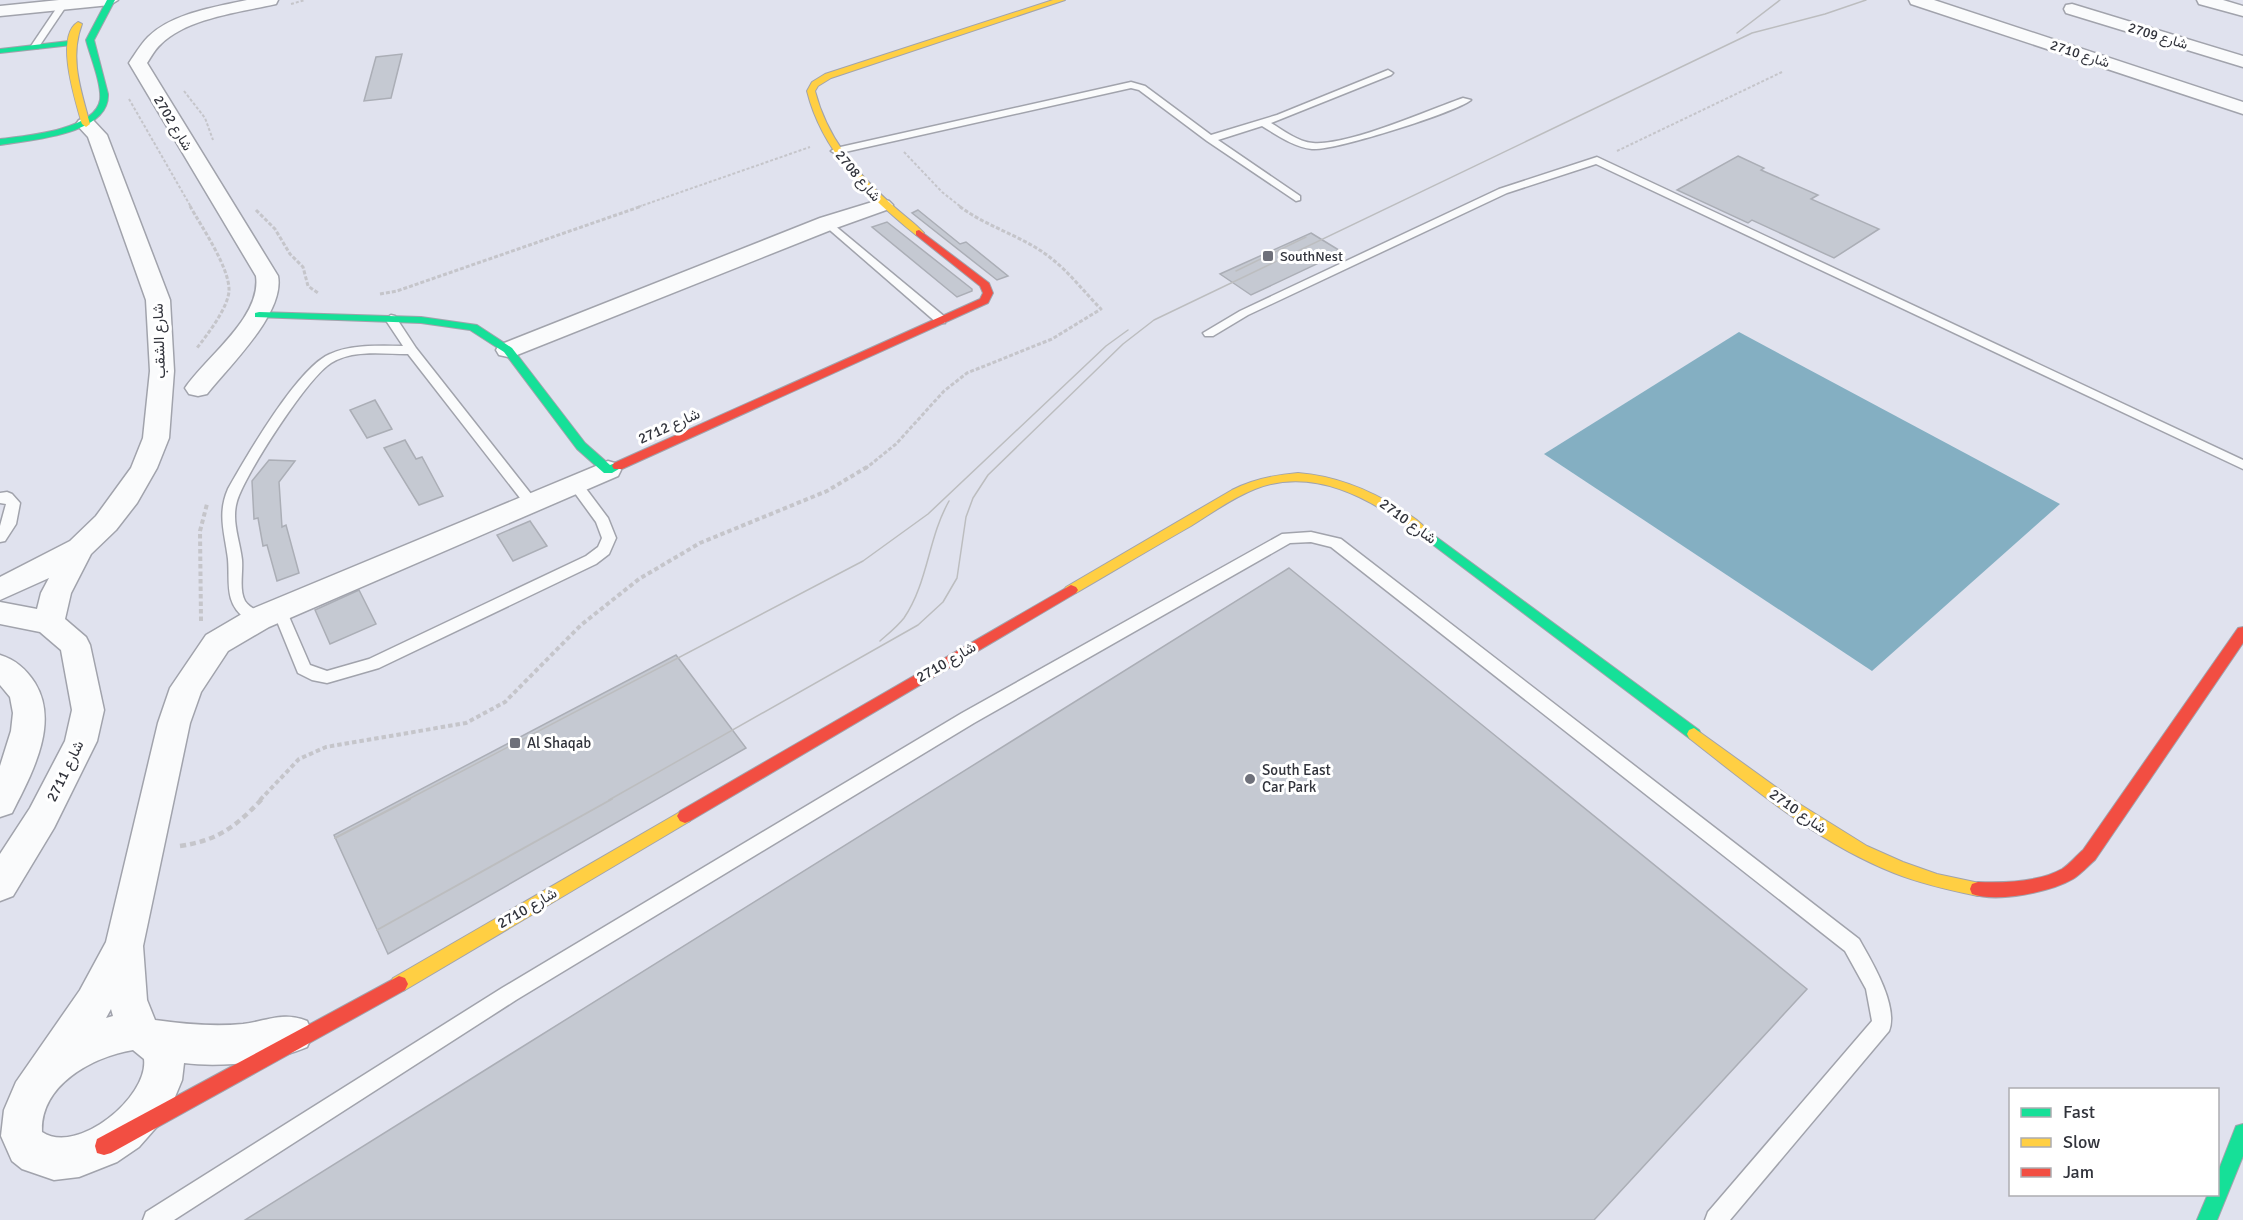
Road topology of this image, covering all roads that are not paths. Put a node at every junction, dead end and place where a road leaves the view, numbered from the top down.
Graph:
1 (111, 0) edge
2 (1061, 0) edge
3 (1917, 0) edge
4 (2094, 0) edge
5 (2205, 0) edge
6 (93, 1) edge
7 (276, 3) edge
8 (2080, 4) edge
9 (63, 5) junction
10 (0, 11) edge
11 (2243, 11) edge
12 (2025, 36) junction
13 (71, 37) junction
14 (38, 45) junction
15 (2243, 46) edge
16 (0, 51) edge
17 (2243, 63) edge
18 (1388, 73) dead end
19 (1466, 100) dead end
20 (2243, 108) edge
21 (1263, 122) junction
22 (86, 124) junction
23 (1210, 139) junction
24 (0, 142) edge
25 (836, 151) junction
26 (1296, 198) dead end
27 (882, 205) junction
28 (828, 223) junction
29 (259, 315) junction
30 (391, 319) junction
31 (940, 320) junction
32 (1209, 333) dead end
33 (411, 350) junction
34 (508, 350) junction
35 (198, 388) dead end
36 (2243, 465) edge
37 (608, 470) junction
38 (576, 485) junction
39 (0, 498) edge
40 (532, 504) junction
41 (0, 537) edge
42 (80, 548) junction
43 (0, 589) edge
44 (0, 613) edge
45 (269, 614) junction
46 (49, 622) junction
47 (2243, 632) edge
48 (0, 667) edge
49 (0, 803) edge
50 (0, 885) edge
51 (124, 946) junction
52 (344, 1016) junction
53 (144, 1035) junction
54 (52, 1066) junction
55 (2243, 1126) edge
56 (2243, 1132) edge
57 (104, 1146) junction
58 (2219, 1169) edge
59 (2219, 1191) edge
60 (2205, 1196) edge
61 (2217, 1196) edge
62 (154, 1220) edge
63 (1716, 1220) edge
64 (2192, 1220) edge
65 (2207, 1220) edge

1 - 6 street
1 - 22 main road
2 - 25 main road, شارع 2708
3 - 12 street, شارع 2710
4 - 15 street, شارع 2709
5 - 11 street
6 - 9 street
6 - 13 main road
7 - 29 street, شارع 2702
8 - 12 street
8 - 17 street, شارع 2709
9 - 10 street
9 - 14 lane
12 - 20 street, شارع 2710
13 - 14 main road
13 - 22 main road, شارع الشقب
14 - 16 main road
18 - 21 lane
19 - 21 lane
21 - 23 lane
22 - 24 main road
22 - 42 street, شارع الشقب
23 - 25 lane
23 - 26 lane
25 - 27 main road, شارع 2708
27 - 28 street, شارع 2708
27 - 31 main road, شارع 2712
28 - 31 lane
28 - 34 street, شارع 2708
29 - 30 main road
29 - 35 street
30 - 33 lane
30 - 34 main road
31 - 37 main road, شارع 2712
32 - 36 lane
33 - 40 lane
33 - 45 lane
34 - 37 main road
37 - 38 street
38 - 40 street
38 - 45 lane
39 - 41 lane
40 - 45 street
42 - 43 street, شارع الشقب
42 - 46 street, شارع الشقب
44 - 46 street
45 - 51 street
46 - 50 street, شارع 2711
47 - 52 main road, شارع 2710
48 - 49 street
51 - 53 street
51 - 54 street
52 - 53 street, شارع 2710
52 - 57 main road, شارع 2710
53 - 54 street
53 - 57 street
54 - 57 street
55 - 58 main road
56 - 59 main road
60 - 64 main road
61 - 65 main road
62 - 63 lane

